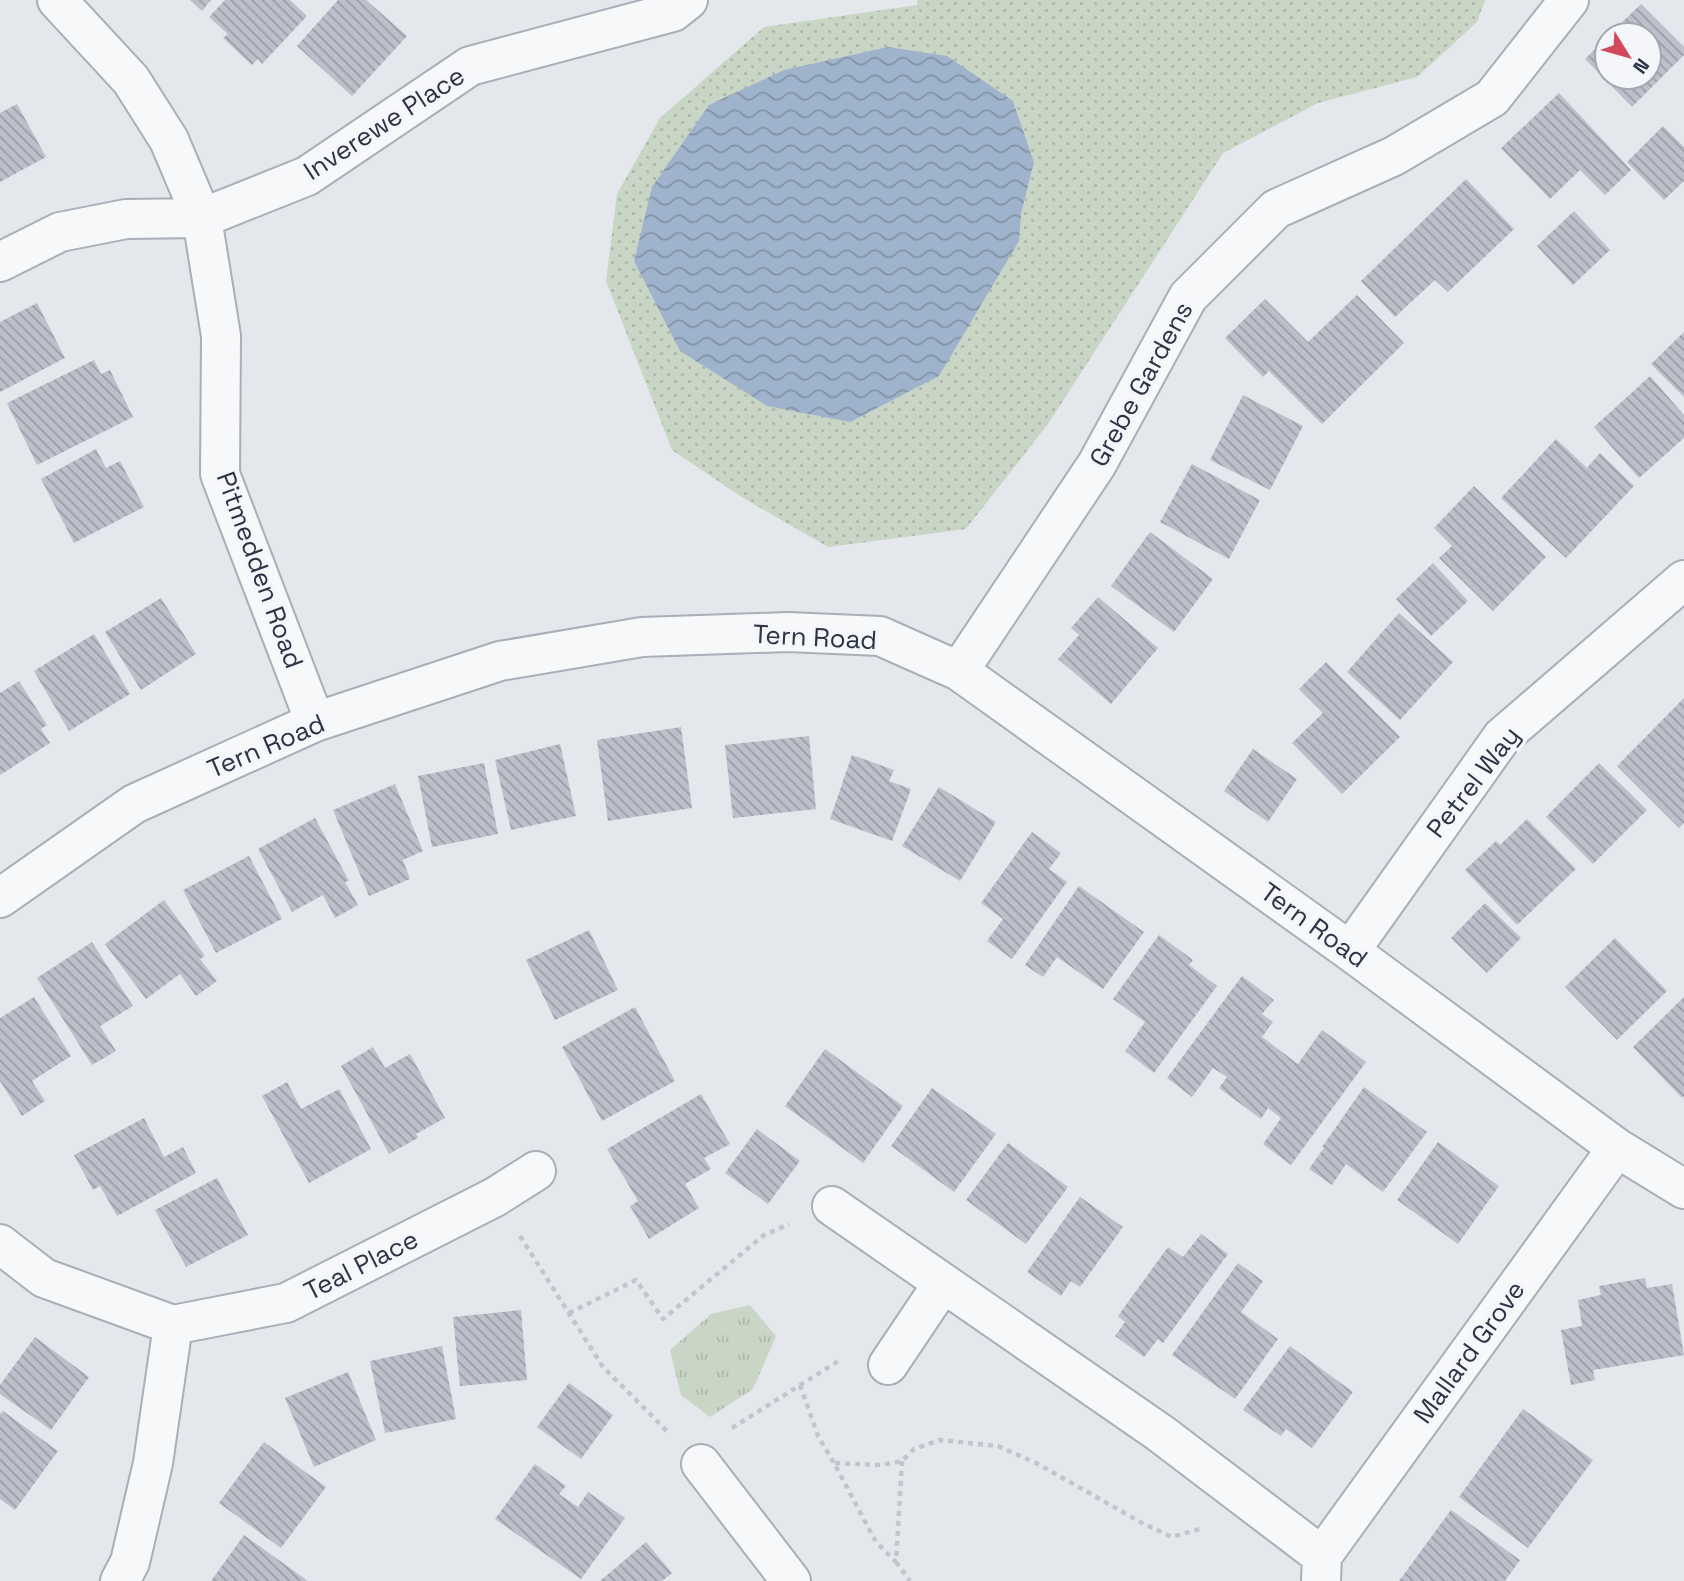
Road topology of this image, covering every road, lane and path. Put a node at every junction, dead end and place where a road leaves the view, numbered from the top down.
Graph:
1 (57, 0) edge
2 (688, 0) edge
3 (1569, 0) edge
4 (202, 218) junction
5 (0, 262) edge
6 (1684, 580) edge
7 (959, 671) junction
8 (315, 722) junction
9 (0, 898) edge
10 (1350, 951) junction
11 (1617, 1148) junction
12 (536, 1171) dead end
13 (1684, 1189) edge
14 (495, 1197) junction
15 (832, 1206) joint
16 (0, 1244) edge
17 (943, 1283) junction
18 (569, 1312) junction
19 (173, 1325) junction
20 (888, 1365) joint
21 (800, 1385) junction
22 (902, 1461) junction
23 (834, 1463) junction
24 (701, 1464) junction
25 (1251, 1502) junction
26 (896, 1562) junction
27 (1322, 1568) edge
28 (120, 1581) edge
29 (791, 1581) edge
30 (910, 1581) edge

1 - 4 street, Pitmedden Road
2 - 4 street, Inverewe Place
3 - 7 street, Grebe Gardens
4 - 5 street
4 - 8 street, Pitmedden Road
6 - 10 street, Petrel Way
7 - 8 street, Tern Road
7 - 10 street, Tern Road
8 - 9 street, Tern Road
10 - 11 street, Tern Road
11 - 13 street, Tern Road
11 - 27 street, Mallard Grove
12 - 14 street, Teal Place
14 - 18 path
14 - 19 street, Teal Place
15 - 17 street, Mallard Grove
15 - 18 path
16 - 19 street
17 - 20 street
17 - 25 street, Mallard Grove
18 - 24 path
19 - 28 street
20 - 21 path
21 - 23 path
21 - 24 path
22 - 23 path
22 - 25 path
22 - 26 path
23 - 26 path
24 - 29 street
25 - 27 street, Mallard Grove
26 - 30 path

